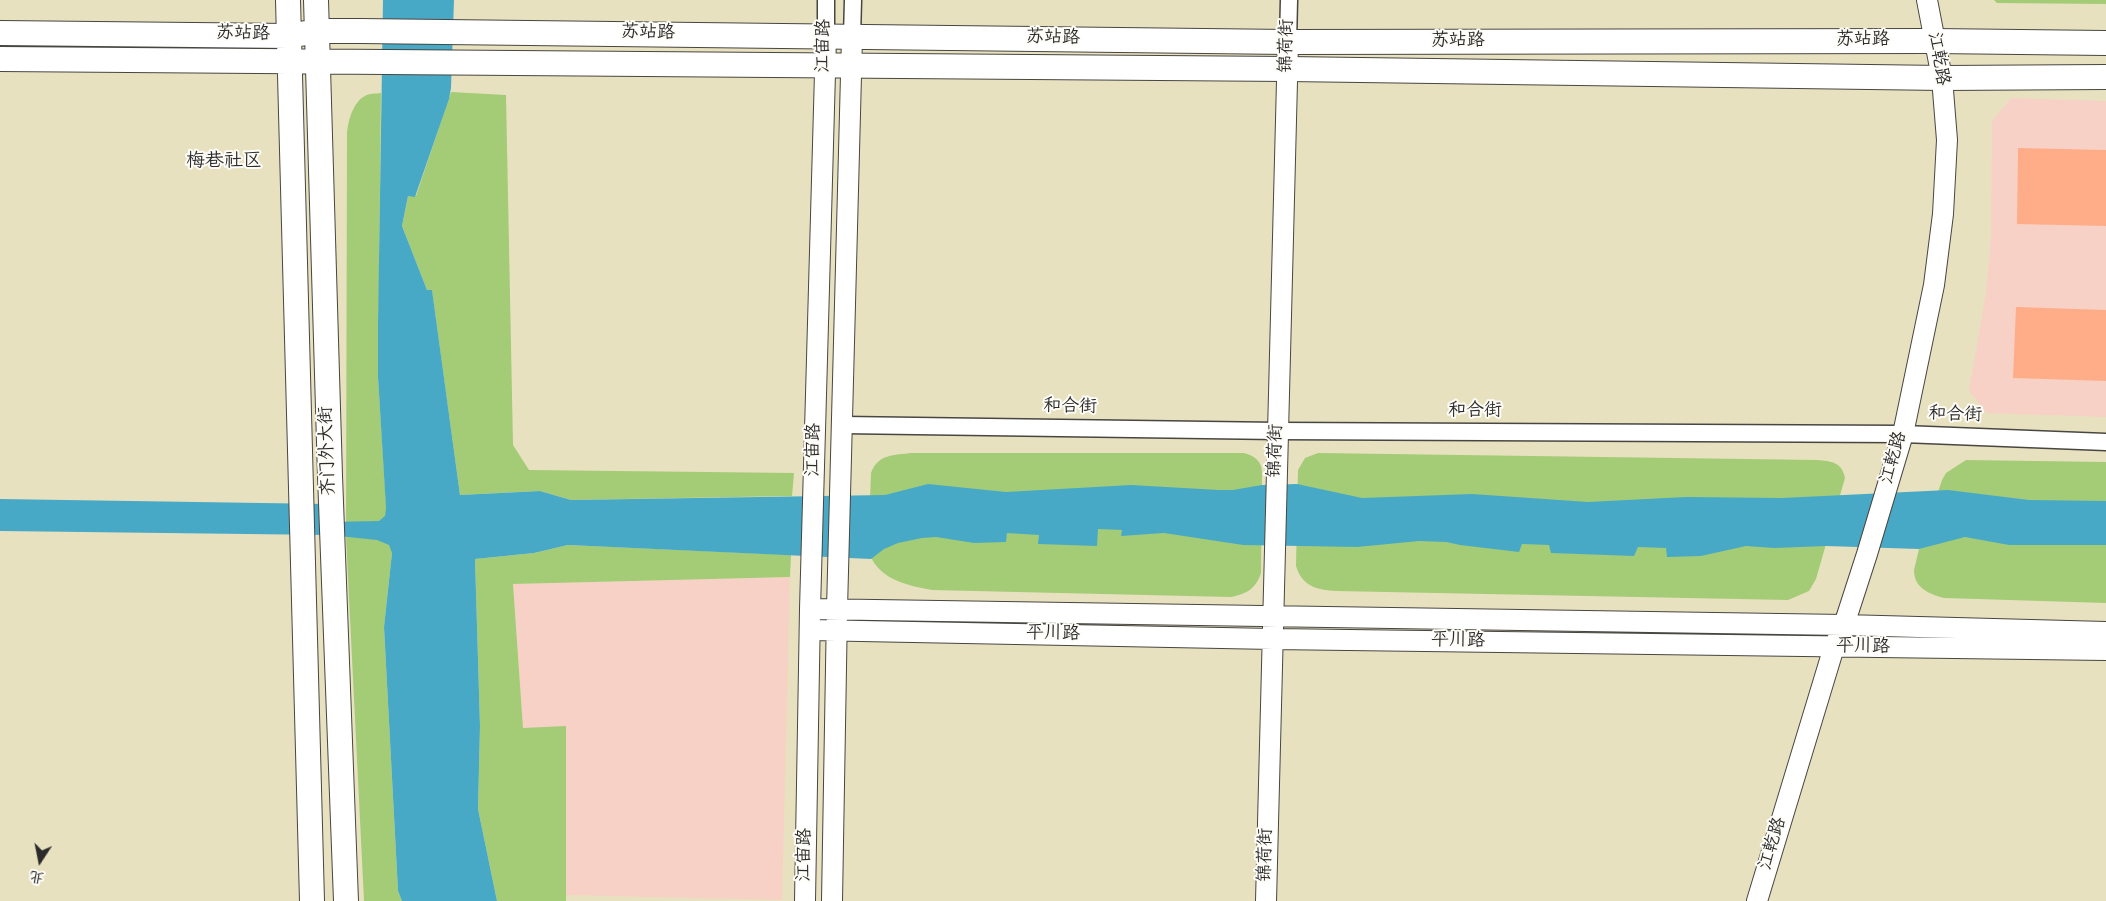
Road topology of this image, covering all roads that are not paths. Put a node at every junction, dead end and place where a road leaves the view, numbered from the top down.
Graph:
1 (288, 0) edge
2 (316, 0) edge
3 (826, 0) edge
4 (853, 0) edge
5 (1289, 0) edge
6 (1928, 0) edge
7 (317, 31) junction
8 (0, 33) edge
9 (288, 36) junction
10 (826, 37) junction
11 (852, 37) junction
12 (1934, 41) junction
13 (1288, 42) junction
14 (2106, 43) edge
15 (0, 59) edge
16 (289, 62) junction
17 (317, 62) junction
18 (825, 65) junction
19 (851, 66) junction
20 (1288, 69) junction
21 (2106, 76) edge
22 (1942, 78) junction
23 (843, 425) junction
24 (1278, 430) junction
25 (1903, 434) junction
26 (2106, 442) edge
27 (810, 609) junction
28 (837, 609) junction
29 (1273, 616) junction
30 (1844, 625) junction
31 (810, 630) junction
32 (837, 631) junction
33 (2106, 632) edge
34 (1273, 639) junction
35 (1834, 647) junction
36 (2106, 650) edge
37 (312, 901) edge
38 (346, 901) edge
39 (805, 901) edge
40 (832, 901) edge
41 (1266, 901) edge
42 (1757, 901) edge

1 - 9 main road, 齐门外大街
2 - 7 main road, 齐门外大街
3 - 10 street, 江宙路
4 - 11 street, 江宙路
5 - 13 street, 锦荷街
6 - 12 street, 江乾路
7 - 9 main road, 苏站路
7 - 10 main road, 苏站路
7 - 17 main road, 齐门外大街
8 - 9 main road, 苏站路
9 - 16 main road, 齐门外大街
10 - 11 main road, 苏站路
10 - 18 street, 江宙路
11 - 13 main road, 苏站路
11 - 19 street, 江宙路
12 - 13 main road, 苏站路
12 - 14 main road, 苏站路
12 - 22 street, 江乾路
13 - 20 street, 锦荷街
15 - 16 main road, 苏站路
16 - 17 main road, 苏站路
16 - 37 main road, 齐门外大街
17 - 18 main road, 苏站路
17 - 38 main road, 齐门外大街
18 - 19 main road, 苏站路
18 - 27 street, 江宙路
19 - 20 main road, 苏站路
19 - 23 street, 江宙路
20 - 22 main road, 苏站路
20 - 24 street, 锦荷街
21 - 22 main road, 苏站路
22 - 25 street, 江乾路
23 - 24 street, 和合街
23 - 28 street, 江宙路
24 - 25 street, 和合街
24 - 29 street, 锦荷街
25 - 26 street, 和合街
25 - 30 street, 江乾路
27 - 28 street, 平川路
27 - 31 street, 江宙路
28 - 29 street, 平川路
28 - 32 street, 江宙路
29 - 30 street, 平川路
29 - 34 street, 锦荷街
30 - 33 street, 平川路
30 - 35 street, 江乾路
31 - 32 street, 平川路
31 - 39 street, 江宙路
32 - 34 street, 平川路
32 - 40 street, 江宙路
34 - 35 street, 平川路
34 - 41 street, 锦荷街
35 - 36 street, 平川路
35 - 42 street, 江乾路

